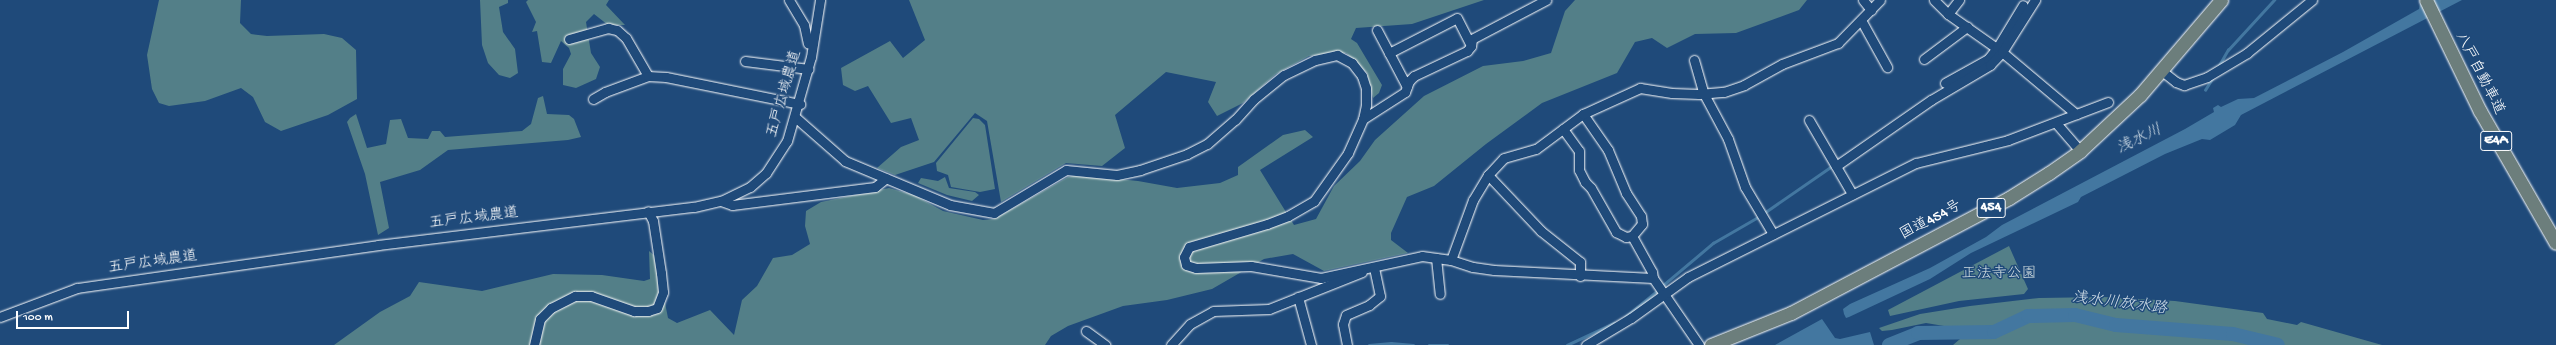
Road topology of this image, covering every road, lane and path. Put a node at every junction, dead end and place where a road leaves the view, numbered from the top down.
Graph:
1 (789, 0) edge
2 (820, 0) edge
3 (1546, 0) edge
4 (1863, 0) edge
5 (1880, 0) edge
6 (1934, 0) edge
7 (1959, 0) edge
8 (2035, 0) edge
9 (2220, 0) edge
10 (2312, 0) edge
11 (2426, 0) edge
12 (2433, 0) edge
13 (2023, 5) dead end
14 (1871, 10) junction
15 (1948, 14) junction
16 (1861, 20) junction
17 (1967, 27) junction
18 (1377, 30) dead end
19 (2445, 34) junction
20 (569, 38) dead end
21 (808, 44) dead end
22 (1471, 46) junction
23 (2000, 50) junction
24 (1389, 53) junction
25 (1924, 59) dead end
26 (745, 60) dead end
27 (1694, 60) dead end
28 (1887, 67) dead end
29 (808, 69) junction
30 (2162, 70) junction
31 (648, 76) junction
32 (1945, 83) dead end
33 (1407, 87) junction
34 (1704, 94) junction
35 (593, 99) dead end
36 (2108, 102) dead end
37 (800, 104) junction
38 (1583, 114) junction
39 (2076, 114) junction
40 (795, 117) junction
41 (1363, 119) junction
42 (1810, 120) dead end
43 (2056, 123) junction
44 (1563, 129) junction
45 (2080, 151) junction
46 (1836, 166) junction
47 (1488, 175) junction
48 (886, 178) junction
49 (1852, 194) junction
50 (721, 201) junction
51 (648, 211) junction
52 (2556, 231) edge
53 (1773, 234) junction
54 (1632, 236) junction
55 (2556, 243) edge
56 (1436, 258) junction
57 (1451, 260) junction
58 (1376, 266) junction
59 (1580, 276) junction
60 (1653, 278) junction
61 (1665, 293) junction
62 (1440, 294) dead end
63 (1298, 297) junction
64 (0, 317) edge
65 (1086, 331) dead end
66 (1585, 344) edge
67 (534, 345) edge
68 (1105, 345) edge
69 (1171, 345) edge
70 (1311, 345) edge
71 (1347, 345) edge
72 (1699, 345) edge
73 (1711, 345) edge

1 - 21 street
2 - 29 street, 五戸広域農道
3 - 22 street
4 - 14 street
5 - 14 street
6 - 15 street
7 - 15 street
8 - 23 street
9 - 30 highway, 国道454号 / 454
10 - 30 street
11 - 19 highway, 八戸自動車道
12 - 19 highway, 八戸自動車道
13 - 23 street
14 - 16 street
15 - 17 street
16 - 28 street
16 - 34 street
17 - 23 street
17 - 25 street
18 - 24 street
19 - 52 highway, 八戸自動車道 / E4A
19 - 55 highway, 八戸自動車道 / E4A
20 - 31 street
22 - 24 street
22 - 33 street
23 - 32 street
23 - 39 street
23 - 46 street
24 - 33 street
26 - 29 street
27 - 34 street
29 - 37 street, 五戸広域農道
30 - 45 highway, 国道454号 / 454
31 - 35 street
31 - 37 street
33 - 41 street
34 - 38 street
34 - 53 street
36 - 39 street
37 - 40 street, 五戸広域農道
38 - 44 street
38 - 54 street
39 - 43 street
40 - 48 street
40 - 50 street, 五戸広域農道
41 - 48 street
41 - 58 street
42 - 46 street
43 - 45 street
43 - 49 street
44 - 47 street
44 - 54 street
45 - 73 highway, 国道454号 / 454
46 - 49 street
47 - 57 street
47 - 59 street
48 - 50 street
49 - 53 street
50 - 51 street, 五戸広域農道
51 - 64 street, 五戸広域農道
51 - 67 street
53 - 61 street
54 - 60 street
56 - 57 street
56 - 58 street
56 - 62 street
57 - 59 street
58 - 63 street
58 - 71 street
59 - 60 street
60 - 61 street
61 - 66 street
61 - 72 street
63 - 69 street
63 - 70 street
65 - 68 street

